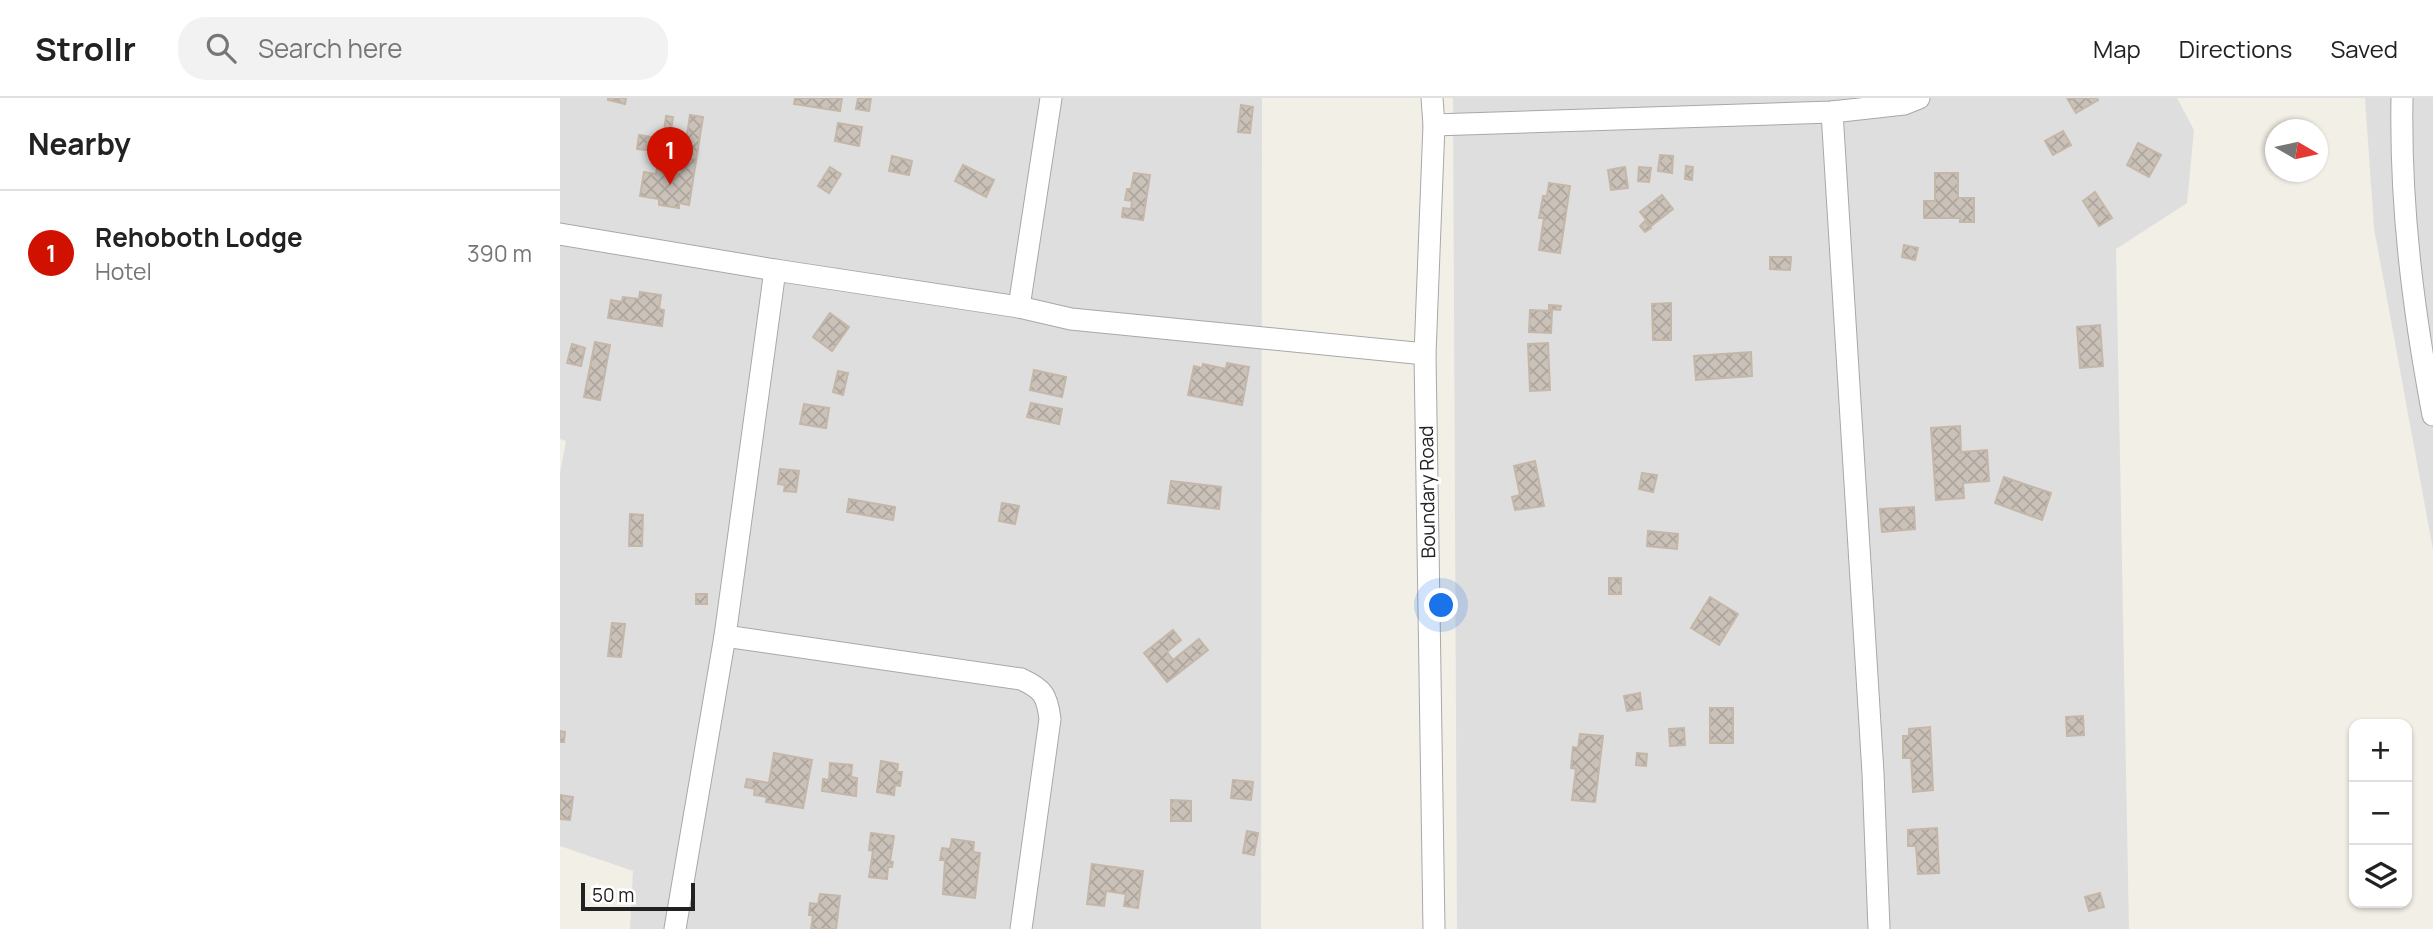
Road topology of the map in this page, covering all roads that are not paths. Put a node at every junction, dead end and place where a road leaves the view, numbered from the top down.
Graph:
1 (1051, 98) edge
2 (1432, 98) edge
3 (1919, 98) edge
4 (2402, 98) edge
5 (1832, 113) junction
6 (1434, 125) junction
7 (560, 234) edge
8 (775, 270) junction
9 (1019, 307) junction
10 (1425, 354) junction
11 (2433, 415) edge
12 (725, 636) junction
13 (675, 929) edge
14 (1021, 929) edge
15 (1434, 929) edge
16 (1879, 929) edge

1 - 9 street
2 - 6 street, Boundary Road
3 - 5 street
4 - 11 street
5 - 6 street
5 - 16 street
6 - 10 street, Boundary Road
7 - 8 street
8 - 9 street
8 - 12 street
9 - 10 street
10 - 15 street, Boundary Road
12 - 13 street
12 - 14 street

